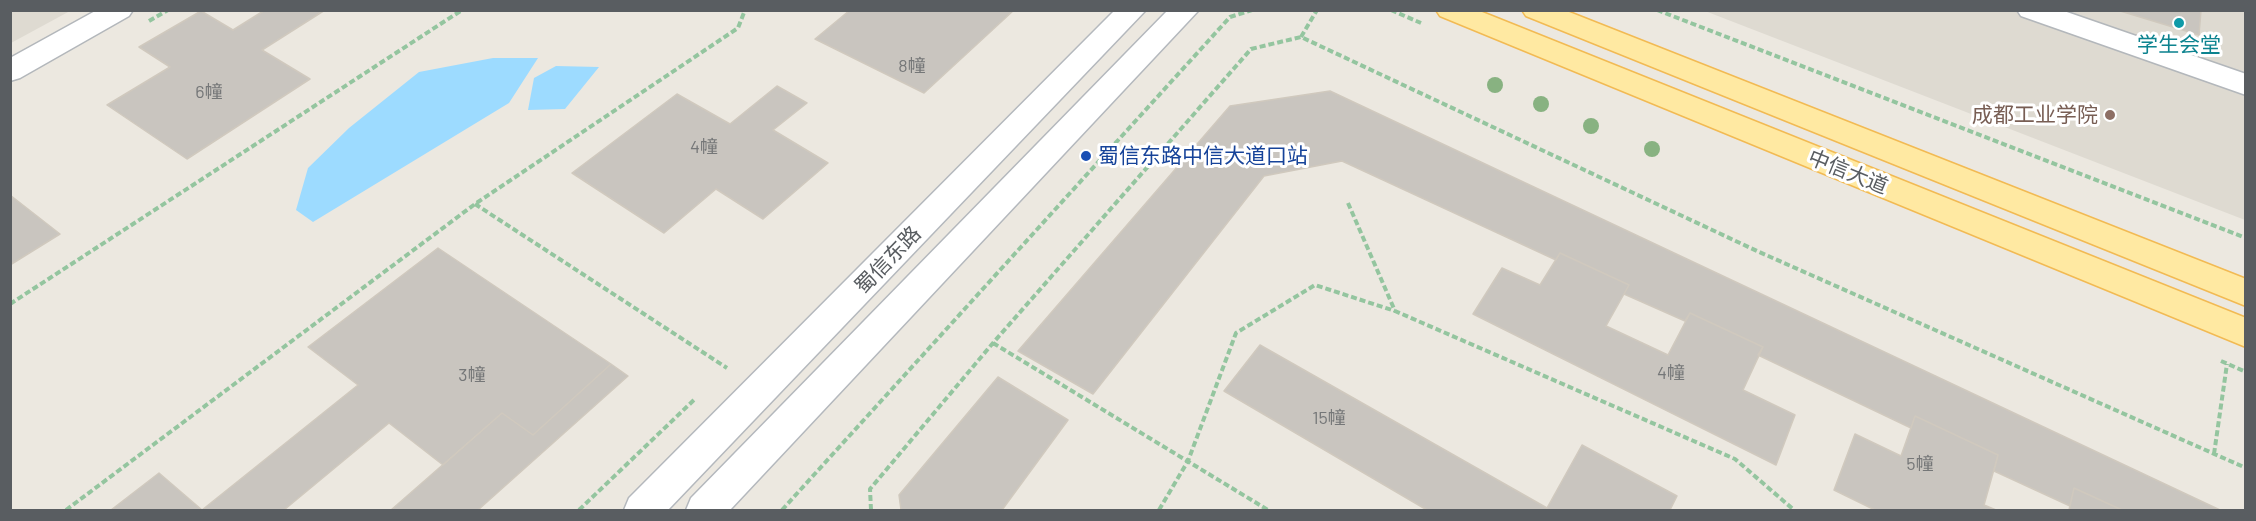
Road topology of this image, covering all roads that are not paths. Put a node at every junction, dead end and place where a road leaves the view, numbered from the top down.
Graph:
1 (119, 10) edge
2 (1132, 10) edge
3 (1185, 10) edge
4 (1450, 10) edge
5 (1536, 10) edge
6 (2031, 10) edge
7 (10, 71) edge
8 (2246, 85) edge
9 (2246, 293) edge
10 (2246, 333) edge
11 (643, 510) edge
12 (705, 510) edge

1 - 7 main road
2 - 11 main road, 蜀信东路
3 - 12 main road, 蜀信东路
4 - 10 main road, 中信大道
5 - 9 main road, 中信大道
6 - 8 main road

